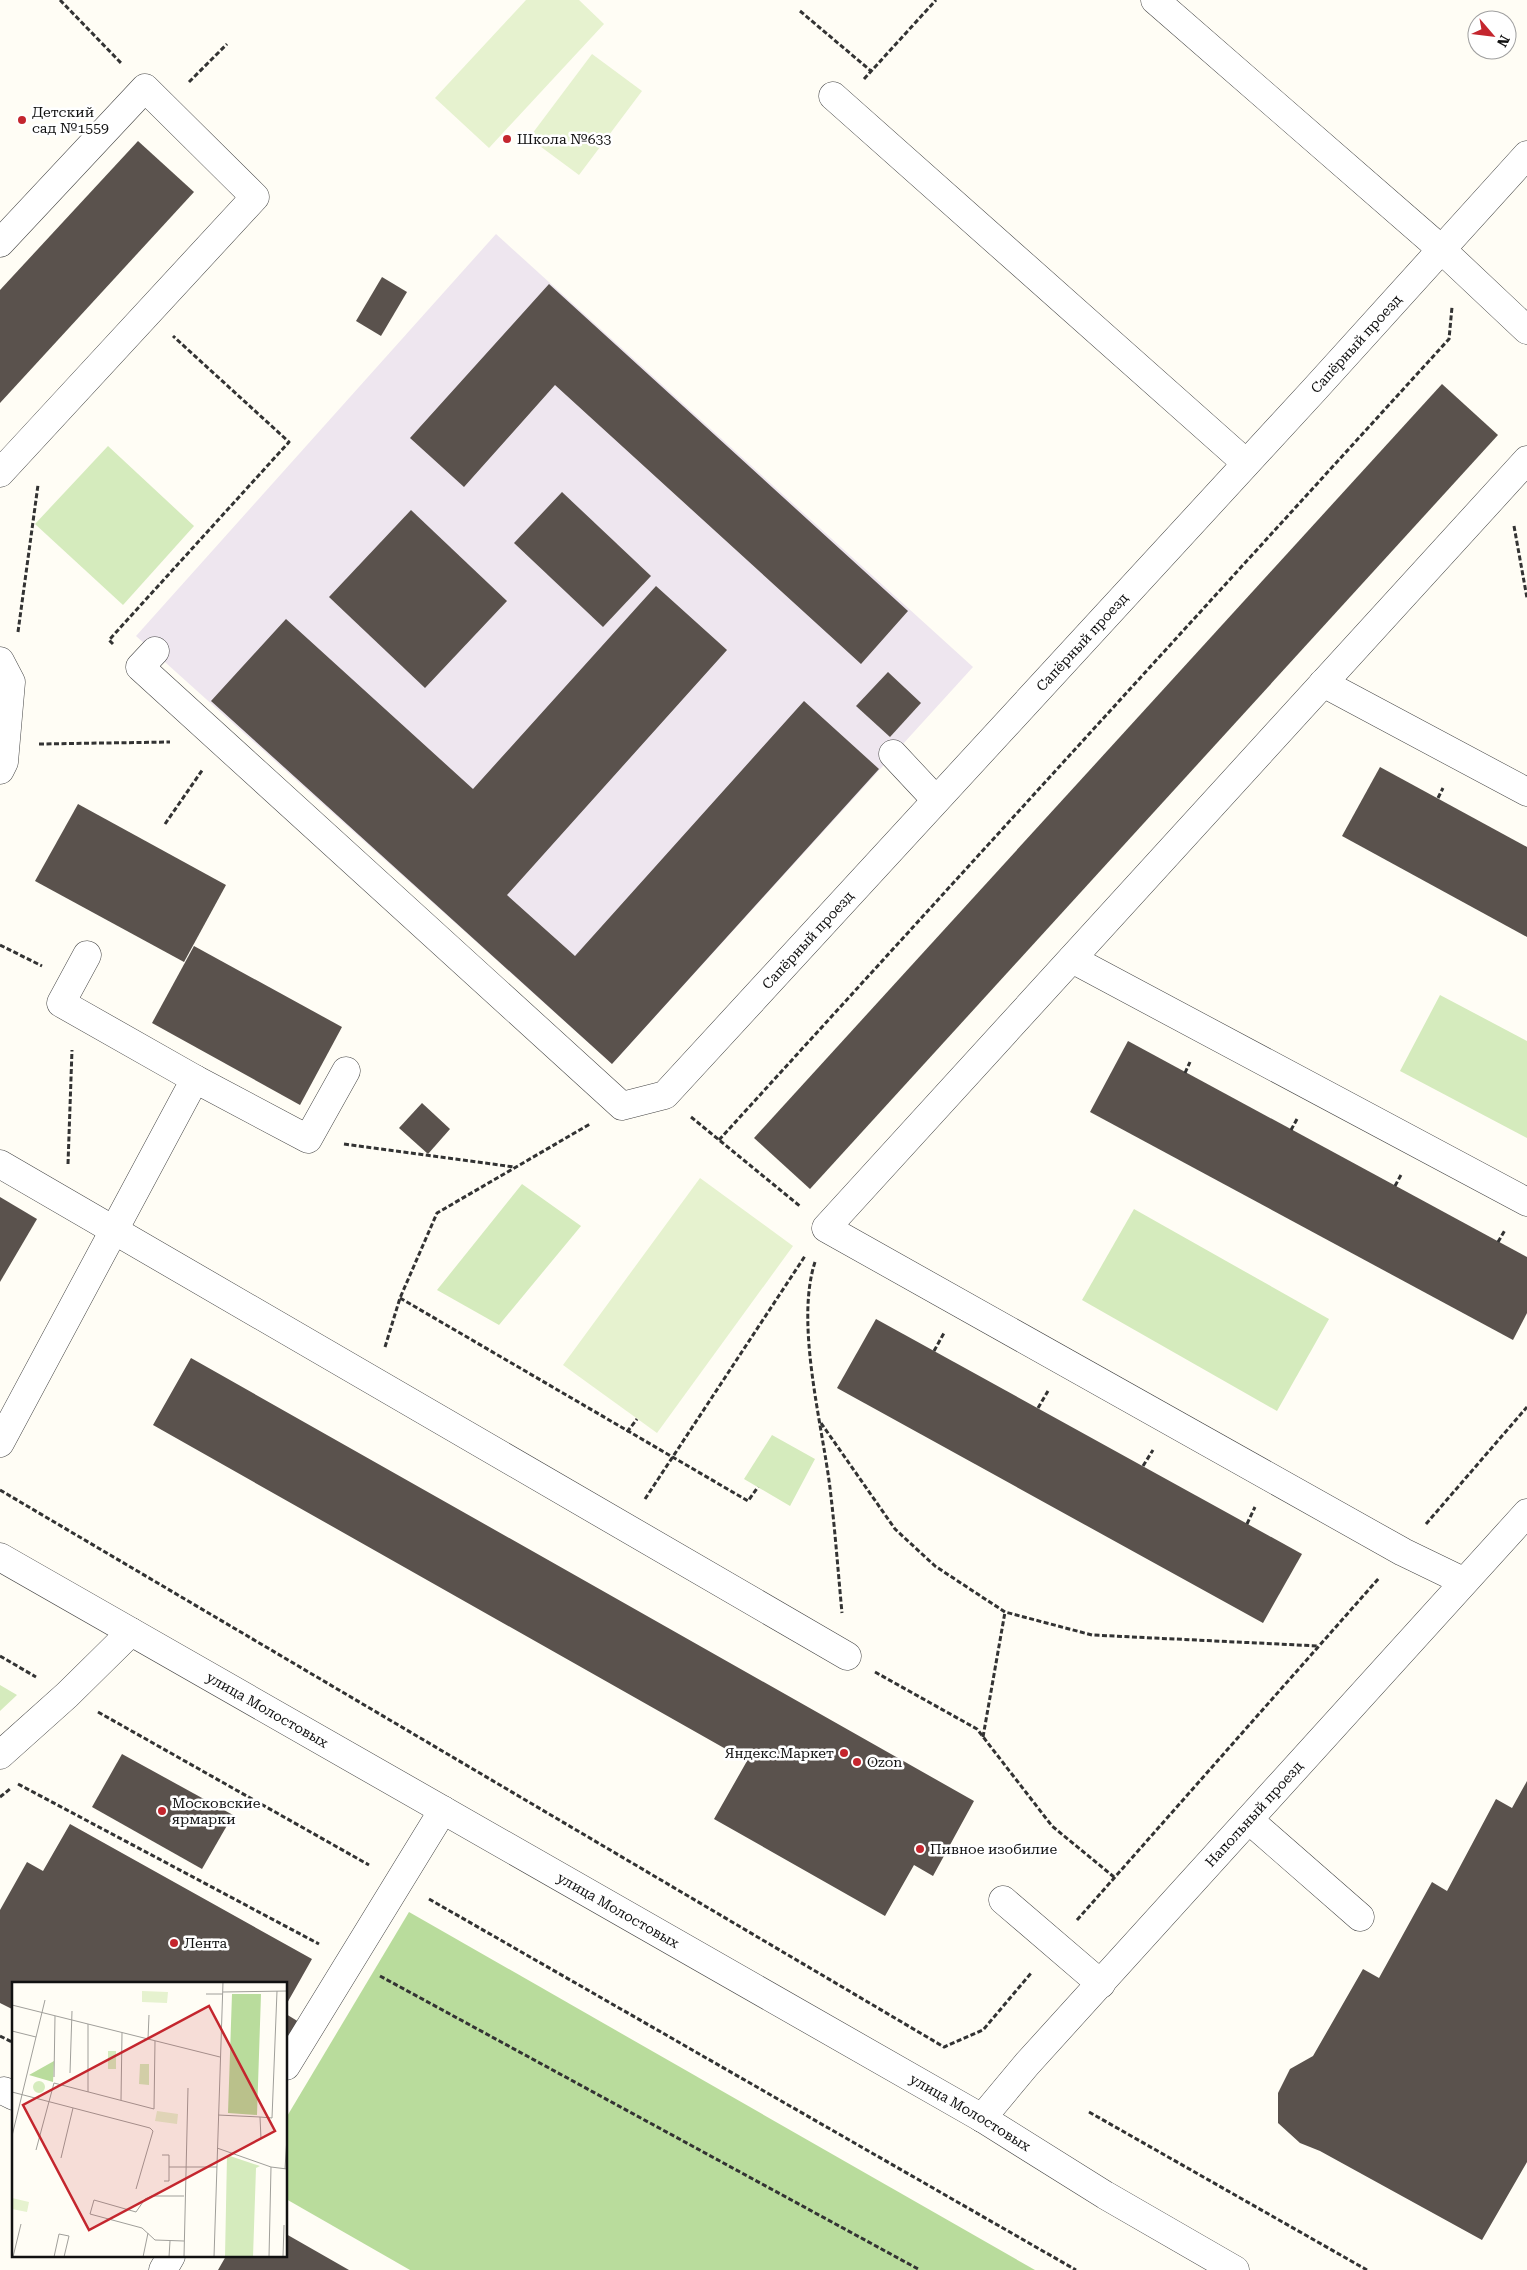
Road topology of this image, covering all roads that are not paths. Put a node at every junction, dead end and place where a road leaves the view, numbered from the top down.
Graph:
1 (1155, 0) edge
2 (837, 100) road end
3 (1527, 155) edge
4 (0, 244) edge
5 (1449, 256) junction
6 (1527, 330) edge
7 (1246, 463) junction
8 (1521, 467) edge
9 (0, 472) edge
10 (148, 659) road end
11 (6, 672) edge
12 (1324, 683) junction
13 (893, 754) dead end
14 (3, 757) edge
15 (1527, 792) edge
16 (936, 800) junction
17 (87, 955) dead end
18 (1072, 959) junction
19 (346, 1071) dead end
20 (195, 1079) junction
21 (0, 1164) edge
22 (1527, 1202) edge
23 (114, 1229) junction
24 (0, 1443) edge
25 (1524, 1521) edge
26 (0, 1557) edge
27 (1463, 1582) junction
28 (131, 1632) junction
29 (847, 1656) road end
30 (0, 1755) edge
31 (443, 1810) junction
32 (1248, 1820) junction
33 (1003, 1900) dead end
34 (1360, 1918) dead end
35 (1101, 1984) junction
36 (288, 2063) edge
37 (982, 2118) junction
38 (170, 2258) edge
39 (163, 2270) edge
40 (1235, 2270) edge

1 - 5 street
2 - 7 street
3 - 5 street, Сапёрный проезд
4 - 9 street
5 - 6 street
5 - 7 street, Сапёрный проезд
7 - 16 street, Сапёрный проезд
8 - 12 street
10 - 16 street, Сапёрный проезд
11 - 14 street
12 - 15 street
12 - 18 street
13 - 16 street
17 - 20 street
18 - 22 street
18 - 27 street
19 - 20 street
20 - 23 street
21 - 23 street
23 - 24 street
23 - 29 street
25 - 27 street, Напольный проезд
26 - 28 street, улица Молостовых
27 - 32 street, Напольный проезд
28 - 30 street
28 - 31 street, улица Молостовых
31 - 36 street
31 - 37 street, улица Молостовых
32 - 34 street
32 - 35 street, Напольный проезд
33 - 35 street
35 - 37 street, Напольный проезд
37 - 40 street, улица Молостовых
38 - 39 street

